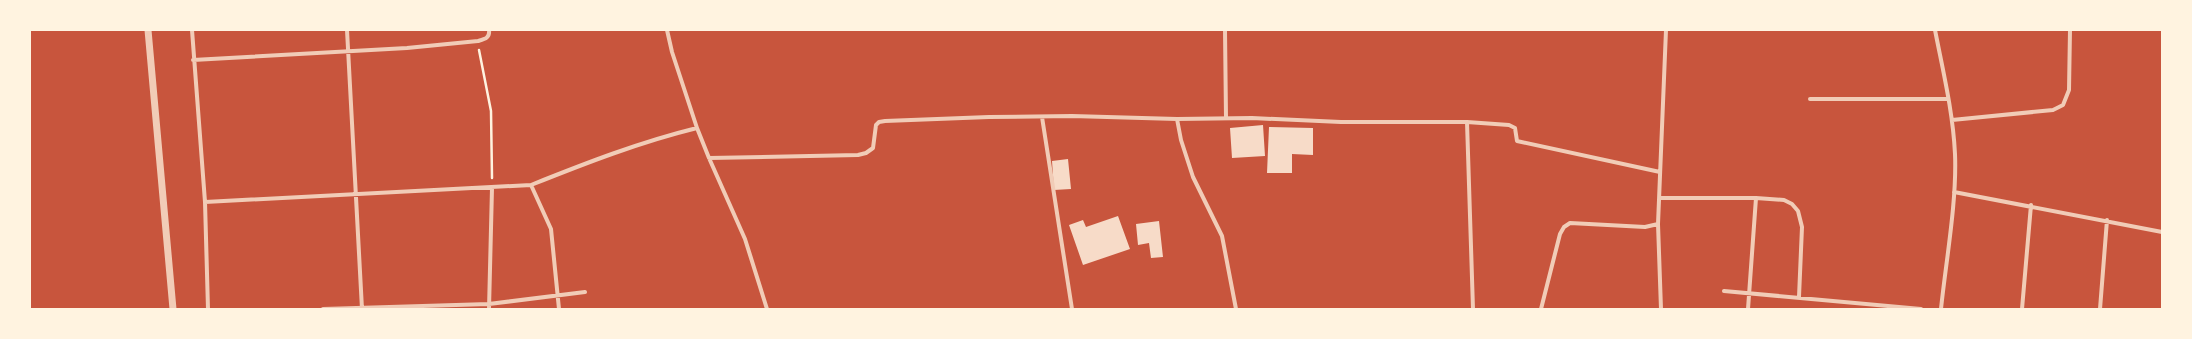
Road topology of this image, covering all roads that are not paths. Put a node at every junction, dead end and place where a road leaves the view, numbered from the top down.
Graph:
1 (148, 30) edge
2 (192, 30) edge
3 (347, 30) edge
4 (489, 30) edge
5 (667, 30) edge
6 (1225, 30) edge
7 (1666, 30) edge
8 (1935, 30) edge
9 (2070, 30) edge
10 (348, 52) junction
11 (193, 60) junction
12 (1810, 99) dead end
13 (1948, 99) junction
14 (1042, 117) junction
15 (1226, 118) junction
16 (1177, 119) junction
17 (1952, 120) junction
18 (1467, 122) junction
19 (697, 128) junction
20 (708, 158) junction
21 (1660, 172) junction
22 (531, 185) junction
23 (492, 188) junction
24 (1954, 192) junction
25 (356, 194) junction
26 (1660, 198) junction
27 (1756, 198) junction
28 (205, 202) junction
29 (2031, 205) junction
30 (2107, 220) junction
31 (1658, 224) junction
32 (2162, 232) edge
33 (1724, 291) dead end
34 (585, 292) dead end
35 (1749, 293) junction
36 (557, 296) junction
37 (1799, 297) junction
38 (1874, 304) junction
39 (489, 307) edge
40 (362, 308) edge
41 (173, 309) edge
42 (208, 309) edge
43 (323, 309) edge
44 (559, 309) edge
45 (767, 309) edge
46 (1072, 309) edge
47 (1236, 309) edge
48 (1473, 309) edge
49 (1541, 309) edge
50 (1661, 309) edge
51 (1748, 309) edge
52 (1873, 309) edge
53 (1920, 309) edge
54 (1941, 309) edge
55 (2022, 309) edge
56 (2100, 309) edge

1 - 41 street
2 - 11 street
3 - 10 street
4 - 10 street
5 - 19 street
6 - 15 street
7 - 21 street
8 - 13 street
9 - 17 street
10 - 11 street
10 - 25 street
11 - 28 street
12 - 13 street
13 - 17 street
14 - 16 street
14 - 20 street
14 - 46 street
15 - 16 street
15 - 18 street
16 - 47 street
17 - 24 street
18 - 21 street
18 - 48 street
19 - 20 street
19 - 22 street
20 - 45 street
21 - 26 street
22 - 23 street
22 - 36 street
23 - 25 street
23 - 39 street
24 - 29 street
24 - 54 street
25 - 28 street
25 - 40 street
26 - 27 street
26 - 31 street
27 - 35 street
27 - 37 street
28 - 42 street
29 - 30 street
29 - 55 street
30 - 32 street
30 - 56 street
31 - 49 street
31 - 50 street
33 - 35 street
34 - 36 street
35 - 37 street
35 - 51 street
36 - 39 street
36 - 44 street
37 - 38 street
38 - 52 street
38 - 53 street
39 - 40 street
40 - 43 street

